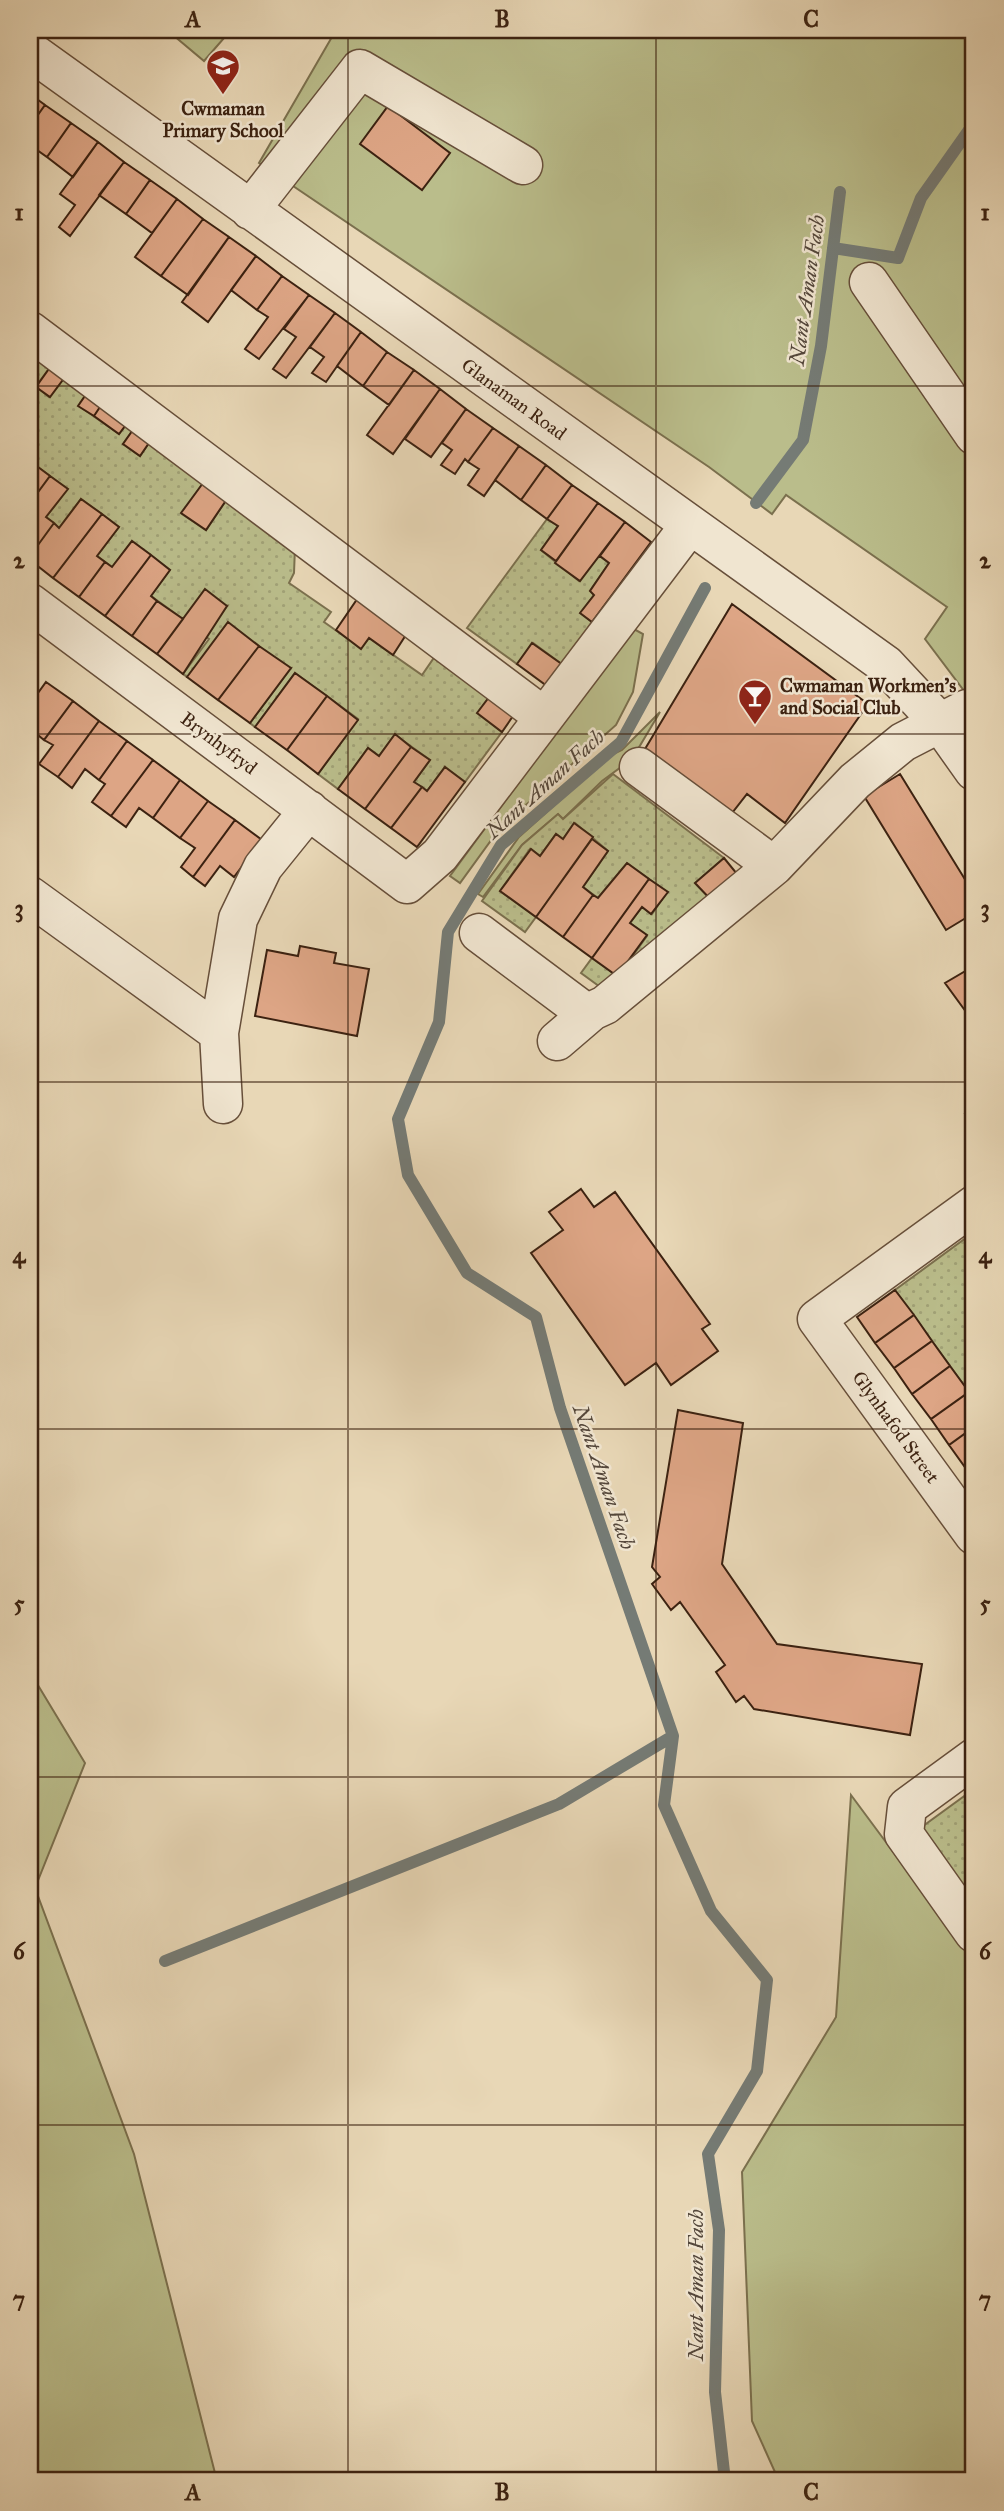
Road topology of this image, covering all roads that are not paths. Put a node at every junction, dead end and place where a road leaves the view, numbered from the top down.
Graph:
1 (30, 51) edge
2 (523, 165) dead end
3 (250, 210) junction
4 (869, 282) dead end
5 (30, 331) edge
6 (974, 435) edge
7 (690, 525) junction
8 (30, 603) edge
9 (974, 709) edge
10 (544, 716) junction
11 (940, 723) junction
12 (639, 766) dead end
13 (974, 771) edge
14 (309, 810) junction
15 (774, 866) junction
16 (30, 895) edge
17 (479, 933) dead end
18 (592, 1011) junction
19 (219, 1033) junction
20 (556, 1041) dead end
21 (223, 1104) dead end
22 (974, 1205) edge
23 (974, 1535) edge
24 (974, 1758) edge
25 (974, 1933) edge

1 - 3 street, Glanaman Road
2 - 3 street
3 - 7 street, Glanaman Road
4 - 6 street
5 - 10 street
7 - 10 street
7 - 11 street, Glanaman Road
8 - 14 street, Brynhyfryd
9 - 11 street
10 - 14 street, Brynhyfryd
11 - 13 street, Glanaman Road
11 - 15 street
12 - 15 street
14 - 19 street
15 - 18 street
16 - 19 street
17 - 18 street
18 - 20 street
19 - 21 street
22 - 23 street, Glynhafod Street
24 - 25 street

